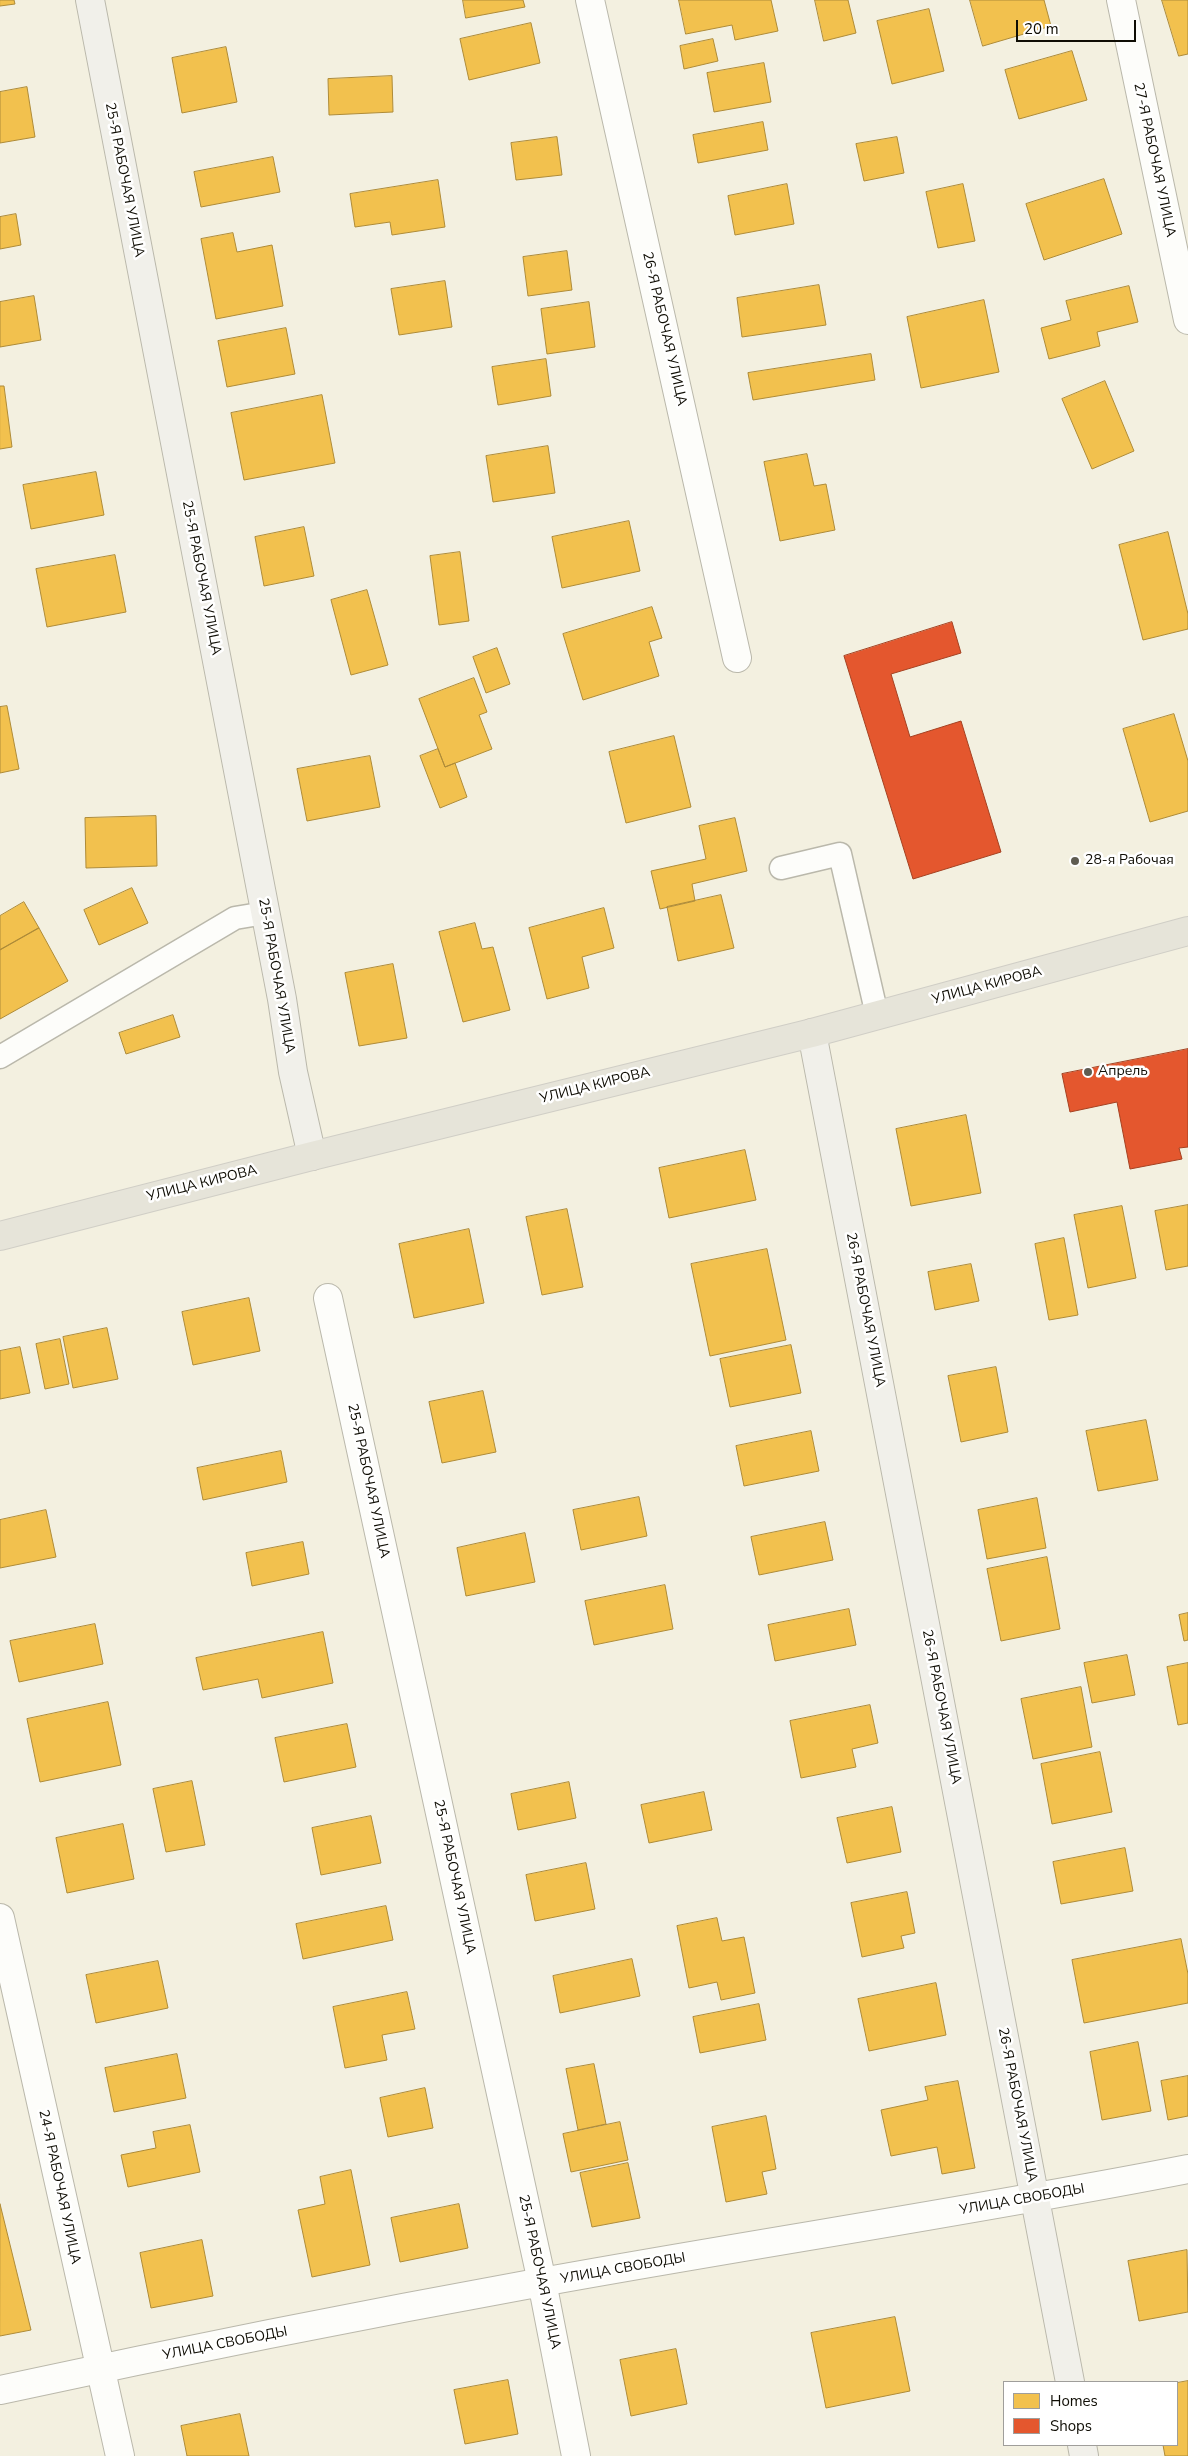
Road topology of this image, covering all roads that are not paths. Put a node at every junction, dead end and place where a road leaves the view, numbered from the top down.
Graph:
1 (90, 0) edge
2 (590, 0) edge
3 (1121, 0) edge
4 (1188, 320) edge
5 (737, 658) dead end
6 (781, 868) dead end
7 (265, 913) junction
8 (1188, 931) edge
9 (877, 1015) junction
10 (812, 1032) junction
11 (0, 1057) edge
12 (312, 1156) junction
13 (0, 1236) edge
14 (328, 1298) dead end
15 (0, 1918) edge
16 (1188, 2168) edge
17 (1035, 2199) junction
18 (542, 2282) junction
19 (99, 2368) junction
20 (1070, 2381) edge
21 (0, 2390) edge
22 (120, 2456) edge
23 (576, 2456) edge

1 - 7 main road, 25-Я РАБОЧАЯ УЛИЦА
2 - 5 street, 26-Я РАБОЧАЯ УЛИЦА
3 - 4 street, 27-Я РАБОЧАЯ УЛИЦА
6 - 9 lane
7 - 11 lane
7 - 12 main road, 25-Я РАБОЧАЯ УЛИЦА
8 - 9 main road, УЛИЦА КИРОВА
9 - 10 main road, УЛИЦА КИРОВА
10 - 12 main road, УЛИЦА КИРОВА
10 - 17 main road, 26-Я РАБОЧАЯ УЛИЦА
12 - 13 main road, УЛИЦА КИРОВА
14 - 18 street, 25-Я РАБОЧАЯ УЛИЦА
15 - 19 street, 24-Я РАБОЧАЯ УЛИЦА
16 - 17 street, УЛИЦА СВОБОДЫ
17 - 18 street, УЛИЦА СВОБОДЫ
17 - 20 main road, 26-Я РАБОЧАЯ УЛИЦА
18 - 19 street, УЛИЦА СВОБОДЫ
18 - 23 street, 25-Я РАБОЧАЯ УЛИЦА
19 - 21 street, УЛИЦА СВОБОДЫ
19 - 22 street, 24-Я РАБОЧАЯ УЛИЦА

